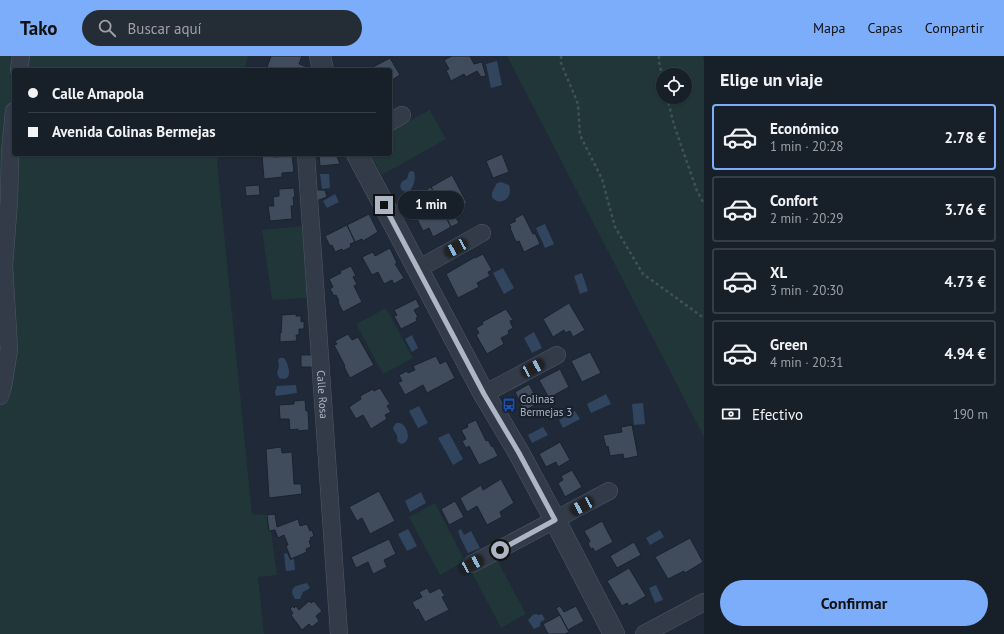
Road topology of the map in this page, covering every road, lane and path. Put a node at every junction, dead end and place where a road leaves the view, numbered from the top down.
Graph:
1 (21, 56) edge
2 (320, 56) edge
3 (561, 56) edge
4 (659, 56) edge
5 (19, 68) edge
6 (323, 68) edge
7 (660, 68) edge
8 (669, 104) edge
9 (12, 132) edge
10 (306, 156) edge
11 (358, 156) edge
12 (704, 204) edge
13 (482, 233) dead end
14 (418, 269) junction
15 (704, 318) edge
16 (557, 354) dead end
17 (484, 394) junction
18 (0, 396) edge
19 (609, 491) dead end
20 (555, 520) junction
21 (472, 564) dead end
22 (704, 602) edge
23 (339, 634) edge
24 (614, 634) edge
25 (644, 634) edge

1 - 5 street
2 - 6 street
3 - 15 path
4 - 7 path
8 - 12 path
9 - 18 street
10 - 23 street, Calle Rosa
11 - 14 street
13 - 14 street
14 - 17 street
16 - 17 street
17 - 20 street
19 - 20 street
20 - 21 street
20 - 24 street
22 - 25 street

